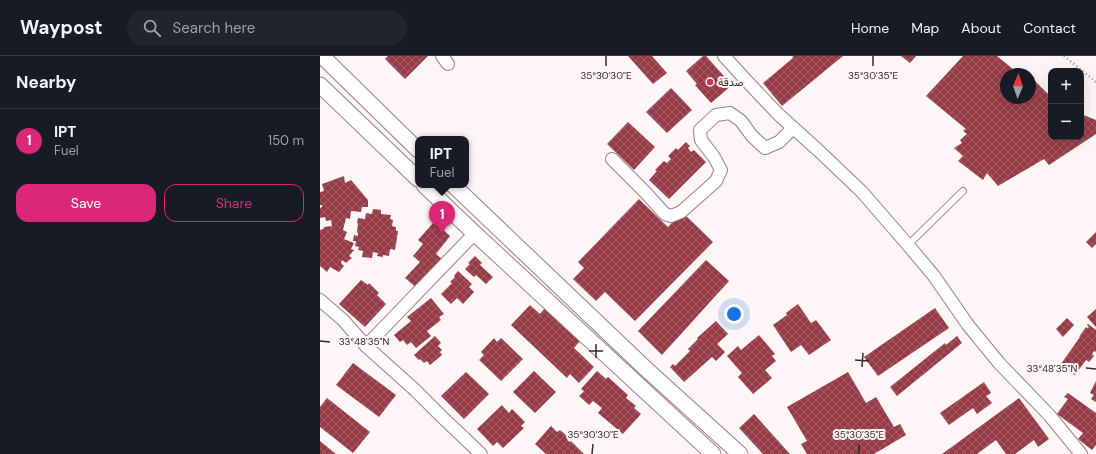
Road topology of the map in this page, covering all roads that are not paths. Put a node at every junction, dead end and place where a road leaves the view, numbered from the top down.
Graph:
1 (322, 56) edge
2 (724, 56) edge
3 (320, 85) edge
4 (793, 128) junction
5 (415, 147) edge
6 (612, 159) dead end
7 (415, 176) edge
8 (427, 188) edge
9 (456, 188) edge
10 (963, 191) dead end
11 (483, 214) junction
12 (472, 232) junction
13 (908, 245) junction
14 (320, 300) edge
15 (366, 346) junction
16 (645, 368) junction
17 (634, 381) junction
18 (481, 454) edge
19 (713, 454) edge
20 (740, 454) edge
21 (1081, 454) edge

1 - 5 street
2 - 4 street
3 - 7 street
4 - 6 street
4 - 13 street
8 - 12 street
9 - 11 street
10 - 13 lane
11 - 12 street
11 - 16 street
12 - 15 street
12 - 17 street
13 - 21 street
14 - 15 street
15 - 18 street
16 - 17 street
16 - 20 street
17 - 19 street

